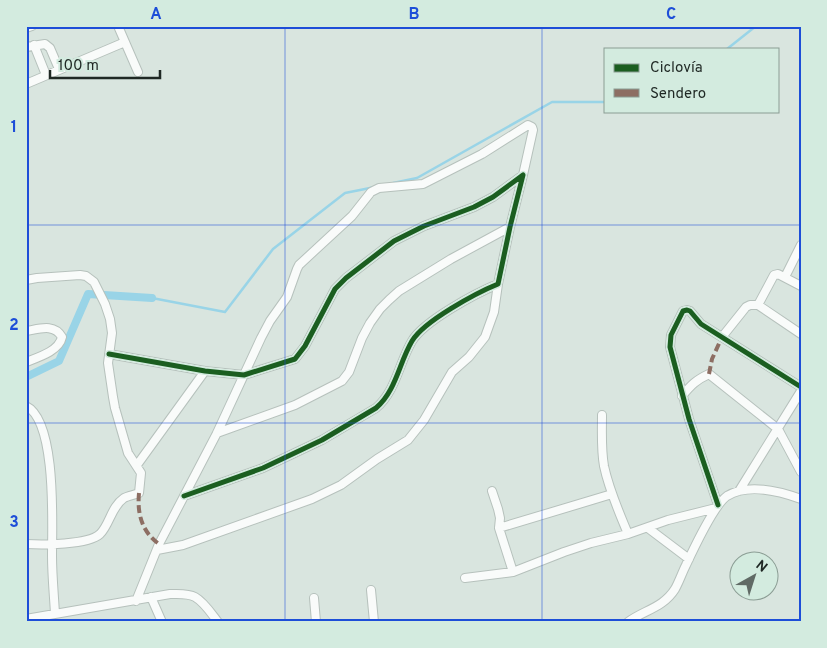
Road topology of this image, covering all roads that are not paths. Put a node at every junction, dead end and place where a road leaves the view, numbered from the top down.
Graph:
1 (32, 26) edge
2 (118, 26) edge
3 (26, 28) edge
4 (125, 42) junction
5 (34, 45) edge
6 (59, 69) junction
7 (138, 72) dead end
8 (46, 75) junction
9 (26, 84) edge
10 (523, 175) junction
11 (510, 228) junction
12 (801, 245) edge
13 (785, 277) junction
14 (26, 280) edge
15 (498, 284) junction
16 (801, 286) edge
17 (758, 304) junction
18 (26, 331) edge
19 (801, 334) edge
20 (722, 337) junction
21 (109, 354) junction
22 (26, 362) edge
23 (204, 371) junction
24 (244, 375) junction
25 (801, 387) edge
26 (801, 391) edge
27 (682, 396) junction
28 (26, 406) edge
29 (602, 415) dead end
30 (778, 429) junction
31 (217, 433) junction
32 (136, 465) junction
33 (801, 472) edge
34 (739, 490) junction
35 (492, 492) dead end
36 (612, 494) junction
37 (184, 496) junction
38 (801, 499) edge
39 (717, 506) junction
40 (499, 528) junction
41 (648, 528) junction
42 (628, 534) junction
43 (26, 544) edge
44 (53, 544) junction
45 (157, 550) junction
46 (689, 560) junction
47 (513, 572) junction
48 (465, 578) dead end
49 (370, 590) dead end
50 (152, 597) junction
51 (314, 598) dead end
52 (136, 601) junction
53 (54, 614) junction
54 (26, 619) edge
55 (374, 619) edge
56 (162, 622) edge
57 (218, 622) edge
58 (316, 622) edge
59 (628, 622) edge

1 - 3 street
2 - 4 street
4 - 6 street
4 - 7 street
5 - 6 street
5 - 8 street
6 - 8 street
8 - 9 street
10 - 11 street
10 - 24 street
10 - 24 street
11 - 15 street
11 - 31 street
12 - 13 street
13 - 16 street
13 - 17 street
14 - 21 street
15 - 37 street
15 - 45 street
17 - 19 street
17 - 20 street
18 - 22 street
20 - 25 street
20 - 27 street
21 - 23 street
21 - 32 street
23 - 24 street
23 - 32 street
24 - 31 street
26 - 30 street
27 - 30 street
27 - 39 street
28 - 44 street
29 - 36 street
30 - 33 street
30 - 34 street
31 - 37 street
32 - 44 street
34 - 38 street
34 - 39 street
35 - 40 street
36 - 40 street
36 - 42 street
37 - 45 street
39 - 41 street
39 - 46 street
40 - 47 street
41 - 42 street
41 - 46 street
42 - 47 street
43 - 44 street
44 - 53 street
45 - 52 street
46 - 59 street
47 - 48 street
49 - 55 street
50 - 52 street
50 - 56 street
50 - 57 street
51 - 58 street
52 - 53 street
53 - 54 street

